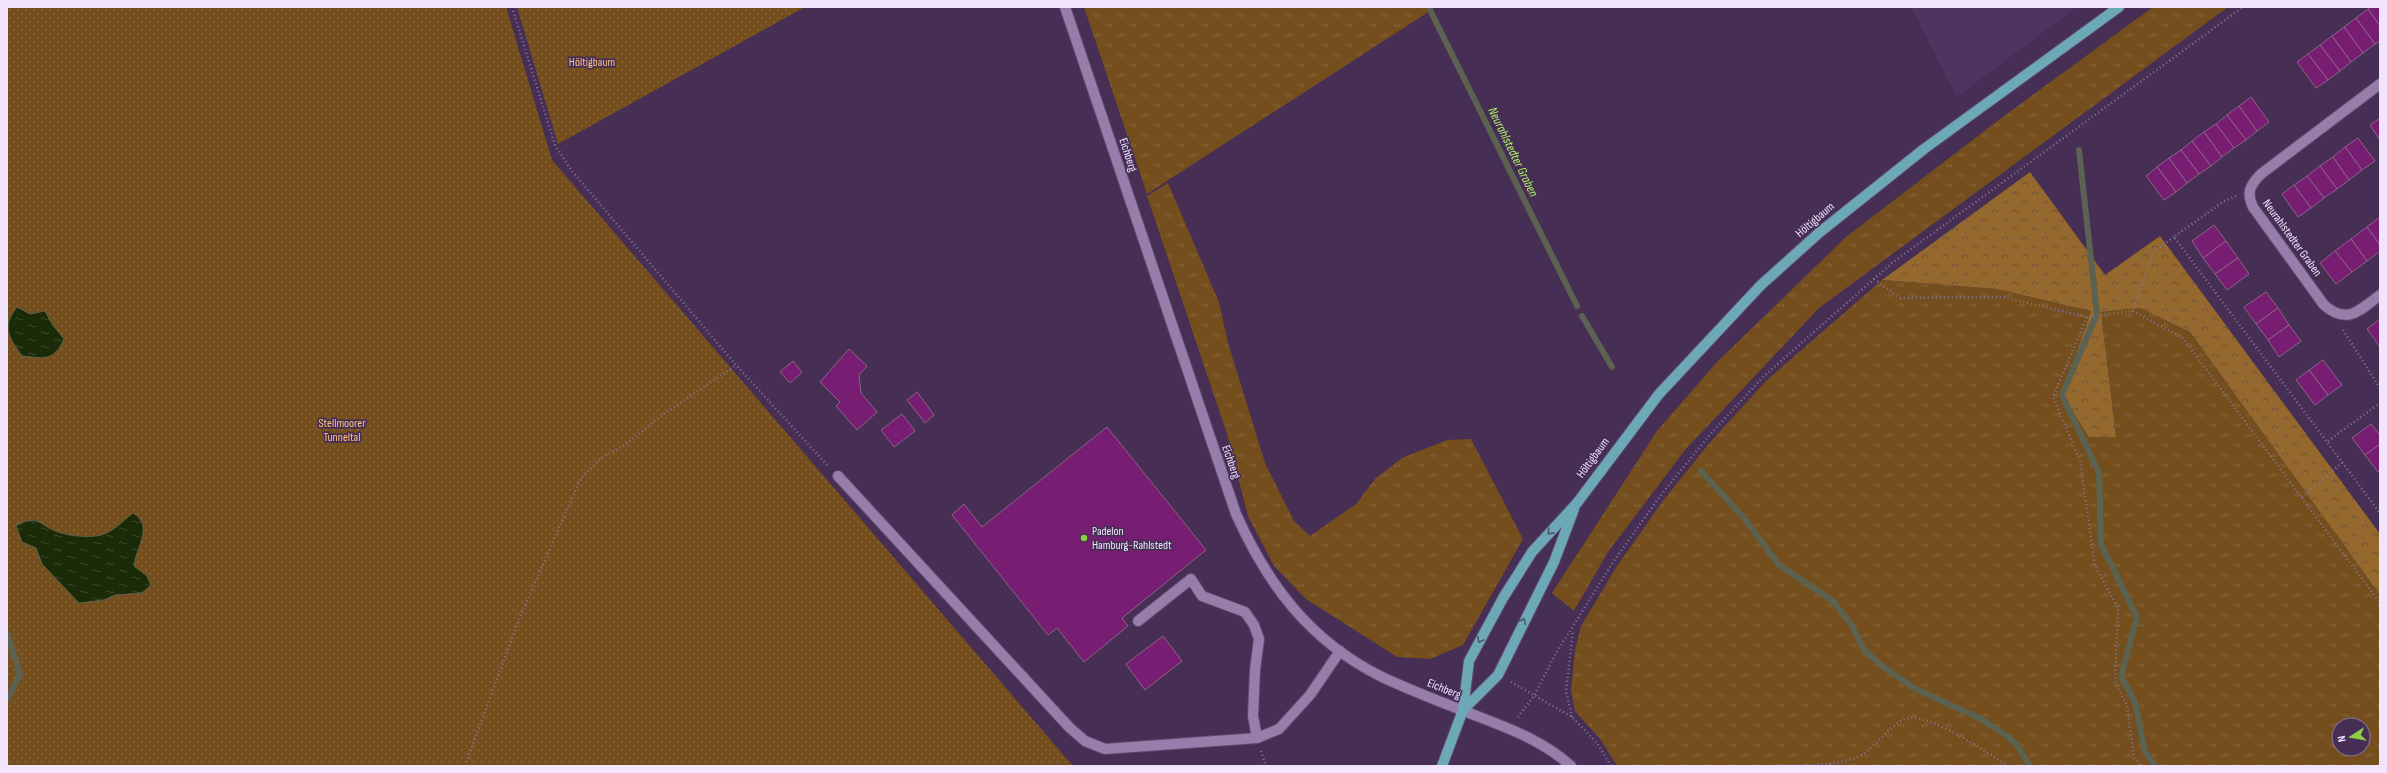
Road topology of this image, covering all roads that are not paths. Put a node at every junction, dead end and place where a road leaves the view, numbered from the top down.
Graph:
1 (1065, 7) edge
2 (2119, 7) edge
3 (2380, 84) edge
4 (2380, 295) edge
5 (838, 476) road end
6 (1577, 503) junction
7 (1138, 621) dead end
8 (1340, 651) junction
9 (1463, 710) junction
10 (1256, 738) junction
11 (1442, 766) edge
12 (1571, 766) edge

1 - 8 street, Eichberg
2 - 6 main road, Höltigbaum
3 - 4 street, Neurahlstedter Graben
5 - 10 street
9 -> 6 main road, Höltigbaum
6 -> 9 main road, Höltigbaum
7 - 10 street
8 - 9 street, Eichberg
8 - 10 street
9 - 11 main road, Höltigbaum
9 - 12 street, Eichberg

